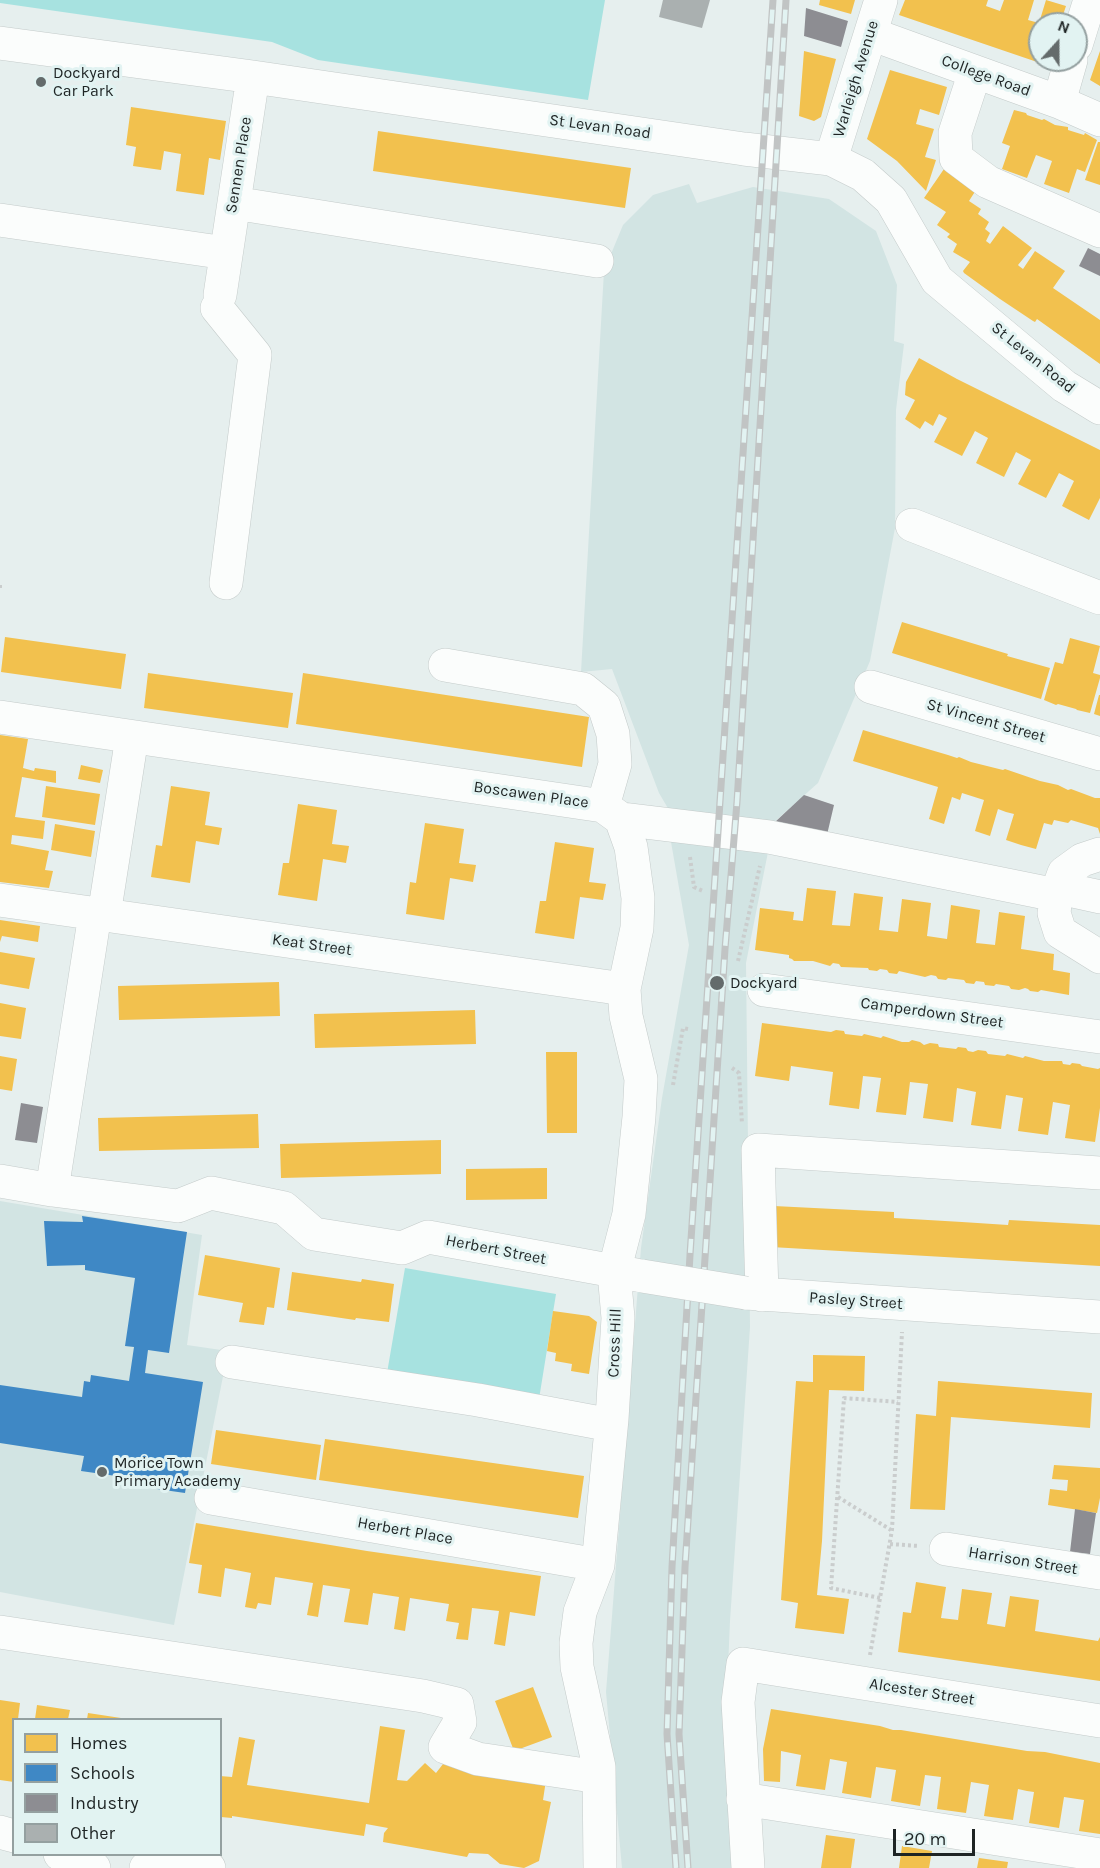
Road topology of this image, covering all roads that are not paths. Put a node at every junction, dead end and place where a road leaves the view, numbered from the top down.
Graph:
1 (881, 0) edge
2 (871, 34) junction
3 (0, 43) edge
4 (975, 72) junction
5 (1068, 72) edge
6 (253, 77) junction
7 (1059, 102) junction
8 (1100, 120) edge
9 (831, 159) junction
10 (234, 203) junction
11 (0, 220) edge
12 (1100, 231) edge
13 (226, 254) junction
14 (597, 261) dead end
15 (1100, 408) edge
16 (912, 525) dead end
17 (226, 583) dead end
18 (1100, 598) edge
19 (445, 665) dead end
20 (871, 687) dead end
21 (0, 717) edge
22 (132, 736) junction
23 (1100, 754) edge
24 (612, 812) junction
25 (1100, 854) edge
26 (1058, 891) junction
27 (1100, 897) edge
28 (0, 900) edge
29 (100, 914) junction
30 (1100, 957) edge
31 (624, 989) junction
32 (764, 990) dead end
33 (1100, 1037) edge
34 (1100, 1173) edge
35 (0, 1181) edge
36 (52, 1190) junction
37 (628, 1274) junction
38 (754, 1294) junction
39 (1100, 1317) edge
40 (232, 1362) dead end
41 (611, 1425) junction
42 (211, 1498) dead end
43 (946, 1549) dead end
44 (598, 1564) junction
45 (1100, 1573) edge
46 (0, 1632) edge
47 (1100, 1721) edge
48 (600, 1777) junction
49 (743, 1799) junction
50 (1100, 1855) edge
51 (65, 1856) edge
52 (94, 1868) edge
53 (146, 1868) edge
54 (208, 1868) edge
55 (600, 1868) edge
56 (748, 1868) edge

1 - 2 street, Warleigh Avenue
2 - 4 street, College Road
2 - 9 street, Warleigh Avenue
3 - 6 street, St Levan Road
4 - 7 street, College Road
4 - 12 street
5 - 7 street
6 - 9 street, St Levan Road
6 - 10 street, Sennen Place
7 - 8 street, College Road
9 - 15 street, St Levan Road
10 - 13 street, Sennen Place
10 - 14 street
11 - 13 street
13 - 17 street, Sennen Place
16 - 18 street
19 - 24 street
20 - 23 street, St Vincent Street
21 - 22 street, Boscawen Place
22 - 24 street, Boscawen Place
22 - 29 street
24 - 26 street, Boscawen Place
24 - 31 street, Cross Hill
25 - 26 street
26 - 27 street, Boscawen Place
26 - 30 street
28 - 29 street, Keat Street
29 - 31 street, Keat Street
29 - 36 street
31 - 37 street, Cross Hill
32 - 33 street, Camperdown Street
34 - 38 street
35 - 36 street, Herbert Street
36 - 37 street, Herbert Street
37 - 38 street, Pasley Street, bridge
37 - 41 street, Cross Hill
38 - 39 street, Pasley Street
40 - 41 street
41 - 44 street, Cross Hill
42 - 44 street, Herbert Place
43 - 45 street, Harrison Street
44 - 48 street, Cross Hill
46 - 48 street
47 - 49 street, Alcester Street
48 - 55 street, Cross Hill
49 - 50 street
49 - 56 street
51 - 52 street
53 - 54 street

